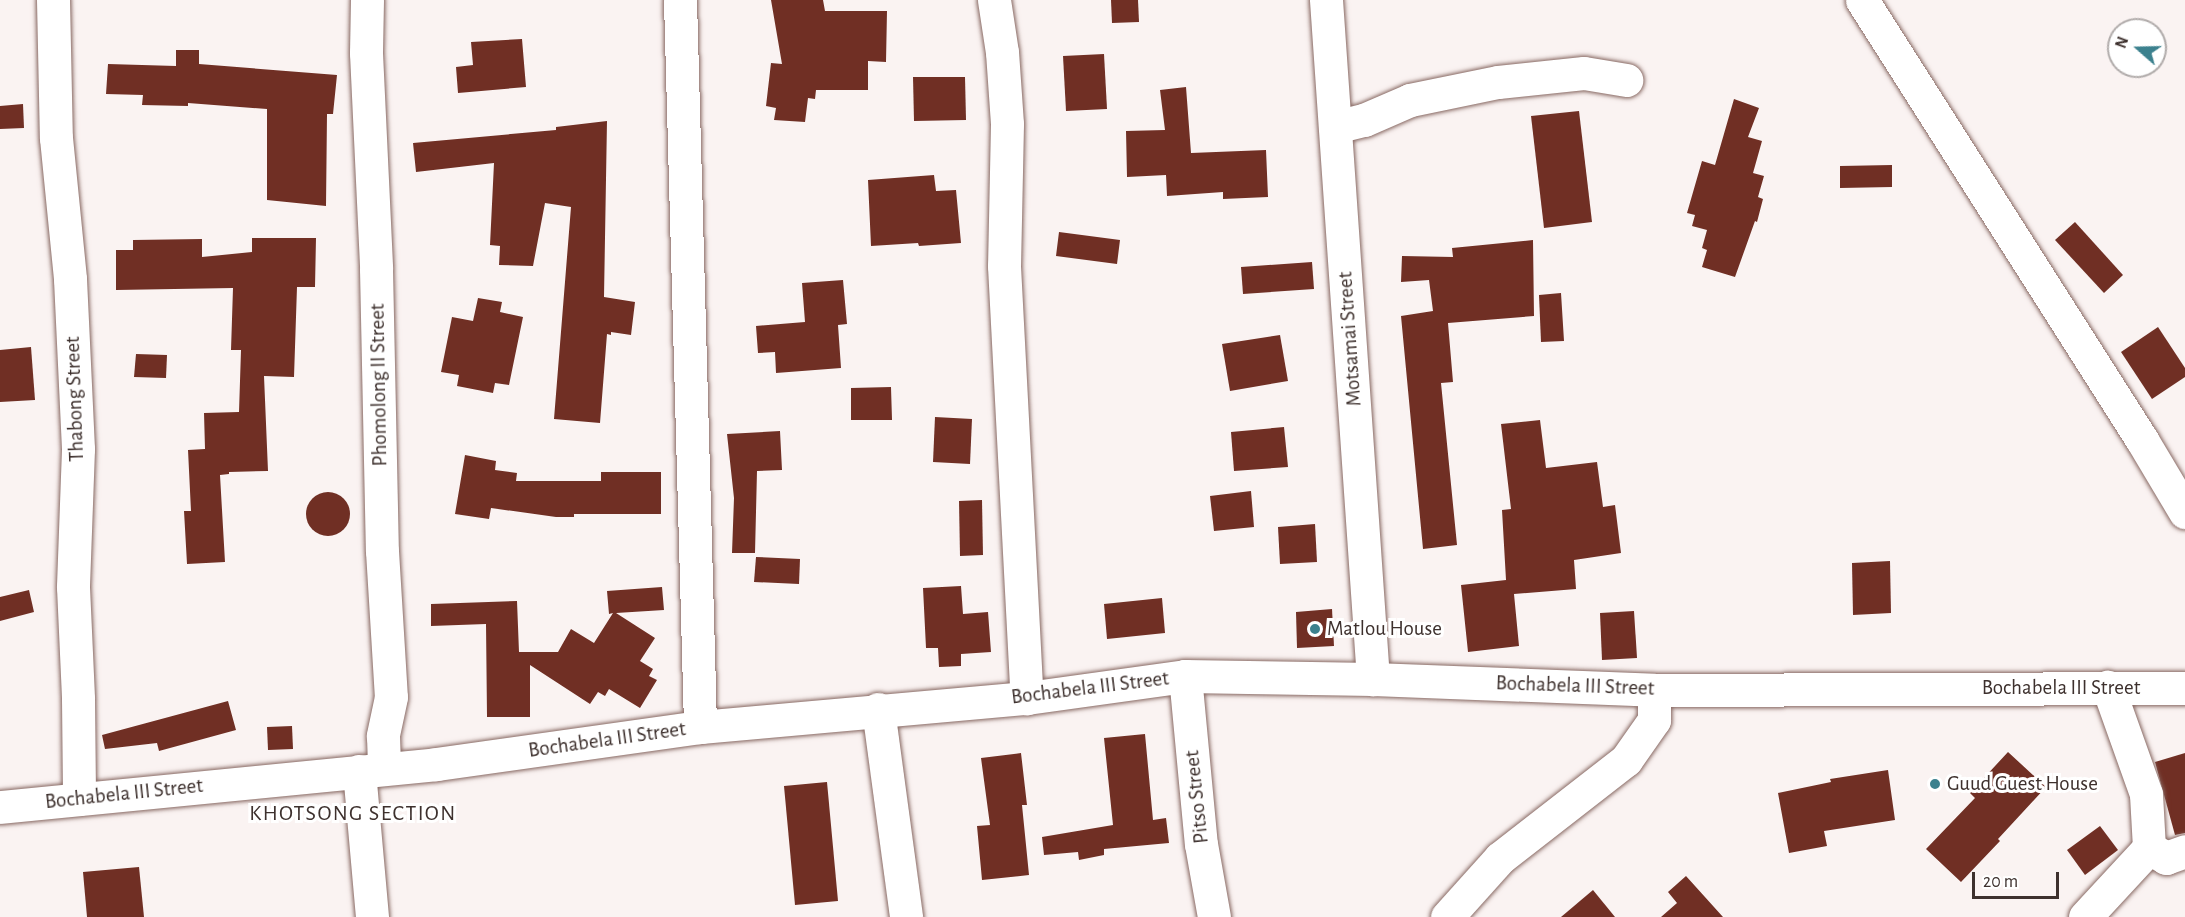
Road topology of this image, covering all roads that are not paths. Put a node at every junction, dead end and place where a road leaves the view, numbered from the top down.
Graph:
1 (53, 0) edge
2 (367, 0) edge
3 (680, 0) edge
4 (994, 0) edge
5 (1326, 0) edge
6 (1862, 0) edge
7 (1626, 80) dead end
8 (1335, 127) junction
9 (2185, 512) edge
10 (1185, 676) junction
11 (1373, 679) junction
12 (2108, 687) junction
13 (2185, 688) edge
14 (1654, 690) junction
15 (1027, 698) junction
16 (878, 709) junction
17 (700, 727) junction
18 (372, 769) junction
19 (79, 799) junction
20 (0, 807) edge
21 (2149, 848) junction
22 (2185, 851) edge
23 (372, 917) edge
24 (906, 917) edge
25 (1214, 917) edge
26 (1447, 917) edge
27 (2085, 917) edge

1 - 19 street, Thabong Street
2 - 18 street, Phomolong II Street
3 - 17 street
4 - 15 street
5 - 8 street, Motsamai Street
6 - 9 street
7 - 8 street
8 - 11 street, Motsamai Street
10 - 11 street, Bochabela III Street
10 - 15 street, Bochabela III Street
10 - 25 street, Pitso Street
11 - 14 street, Bochabela III Street
12 - 13 street, Bochabela III Street
12 - 14 street, Bochabela III Street
12 - 21 street
14 - 26 street
15 - 16 street, Bochabela III Street
16 - 17 street, Bochabela III Street
16 - 24 street
17 - 18 street, Bochabela III Street
18 - 19 street, Bochabela III Street
18 - 23 street, Phomolong II Street
19 - 20 street, Bochabela III Street
21 - 22 street
21 - 27 street

